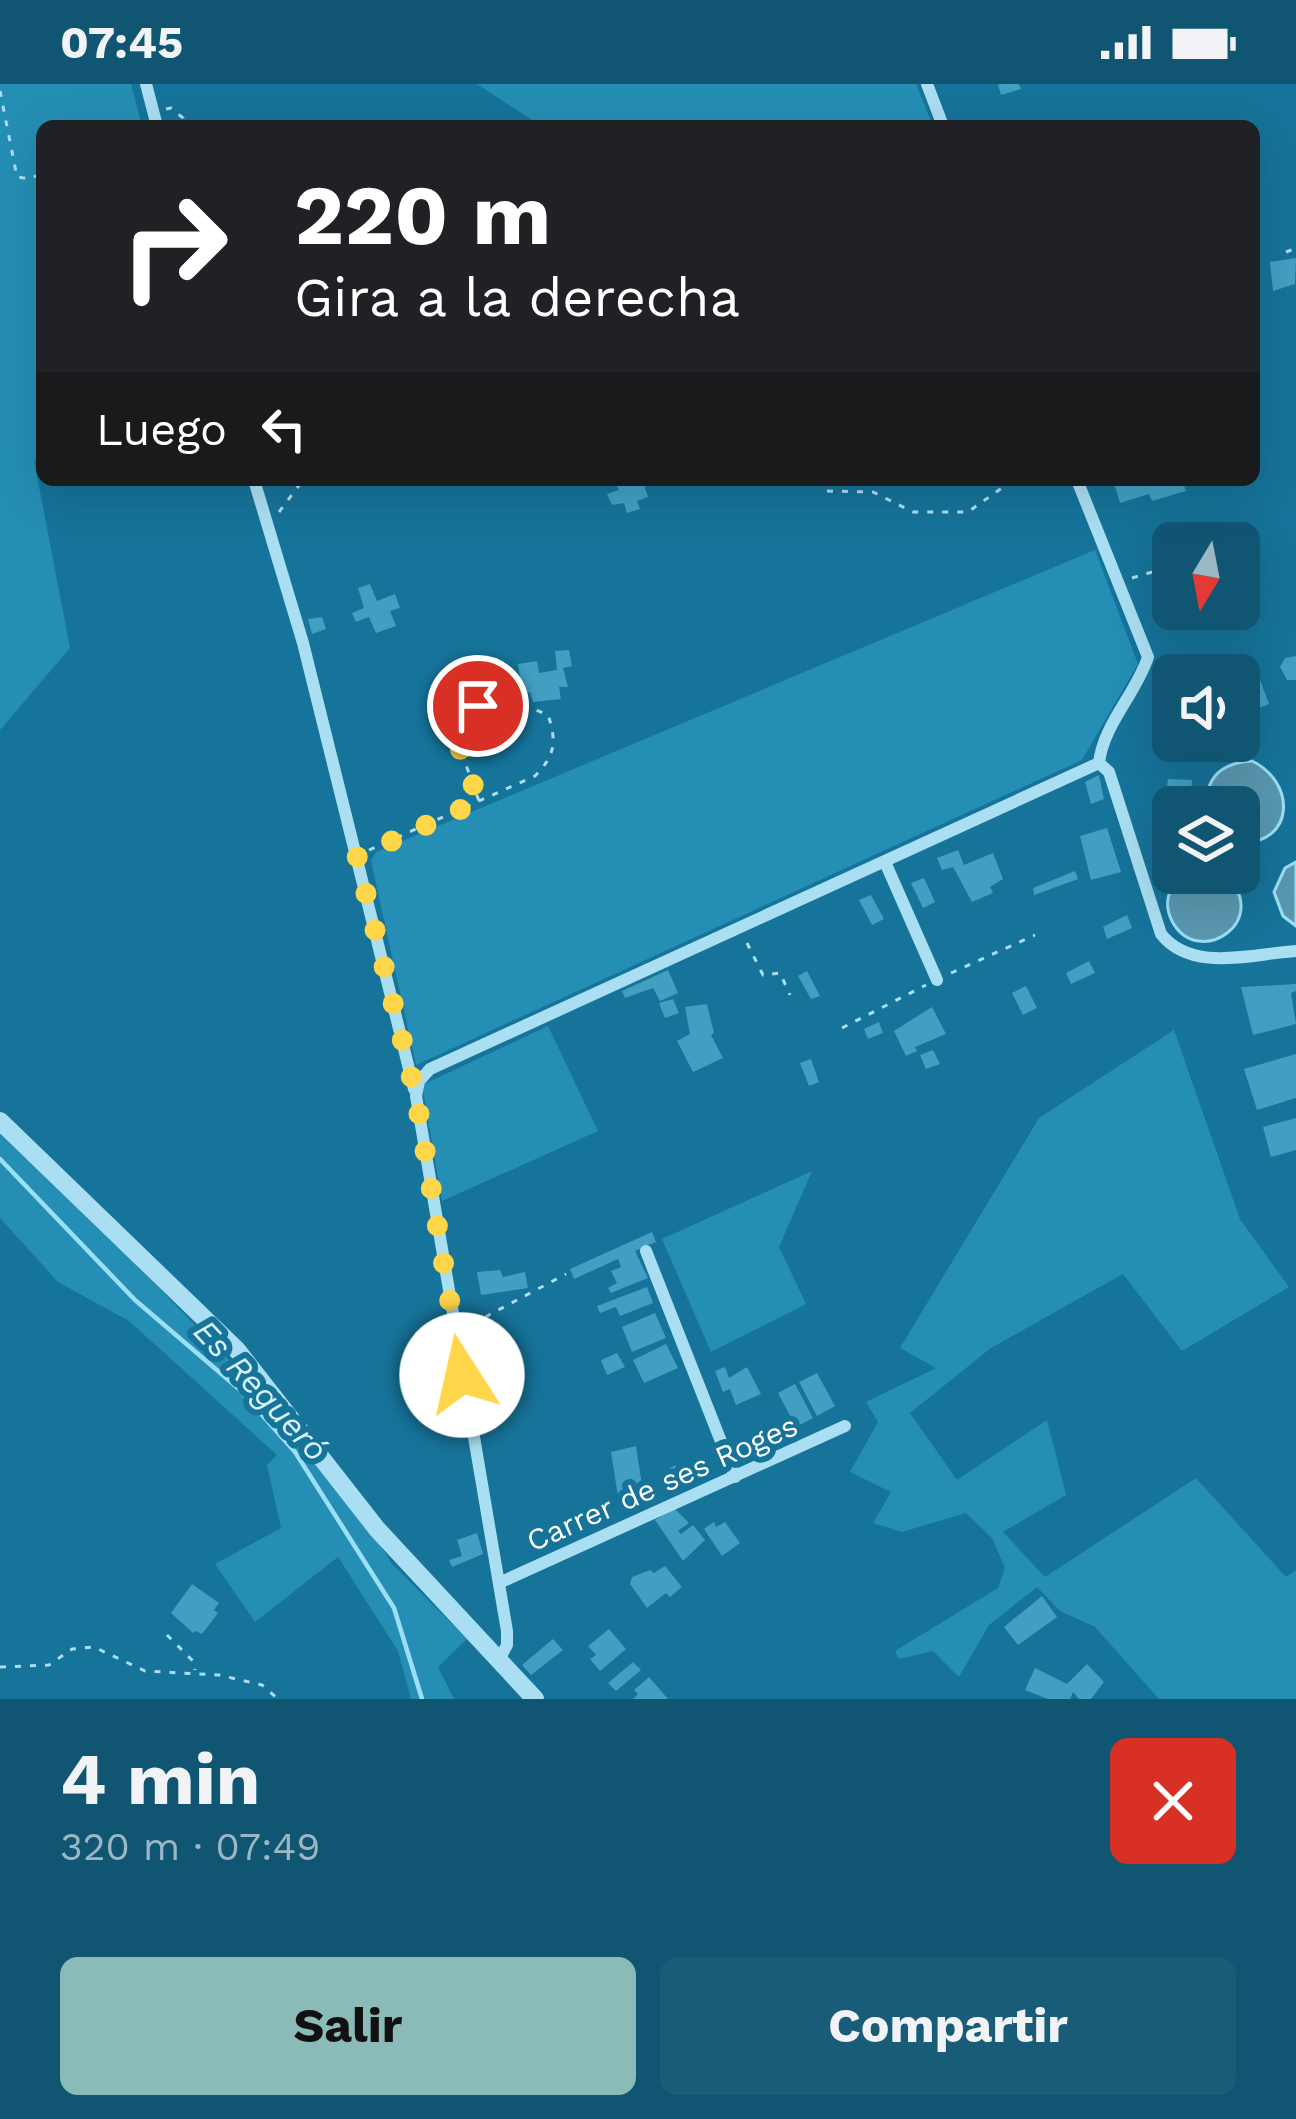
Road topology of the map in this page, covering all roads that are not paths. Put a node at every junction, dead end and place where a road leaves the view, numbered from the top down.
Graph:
1 (146, 84) edge
2 (927, 84) edge
3 (155, 119) edge
4 (941, 120) edge
5 (256, 486) edge
6 (1079, 486) edge
7 (1099, 763) junction
8 (885, 862) junction
9 (1296, 951) edge
10 (937, 980) dead end
11 (416, 1096) junction
12 (0, 1121) edge
13 (646, 1251) dead end
14 (845, 1426) dead end
15 (735, 1477) junction
16 (499, 1583) junction
17 (499, 1660) junction
18 (535, 1699) edge

1 - 3 street
2 - 4 street
5 - 11 street
6 - 7 street
7 - 8 street
7 - 9 street
8 - 10 street
8 - 11 street
11 - 16 street
12 - 17 street
13 - 15 street
14 - 15 street, Carrer de ses Roges
15 - 16 street, Carrer de ses Roges
16 - 17 street
17 - 18 street

